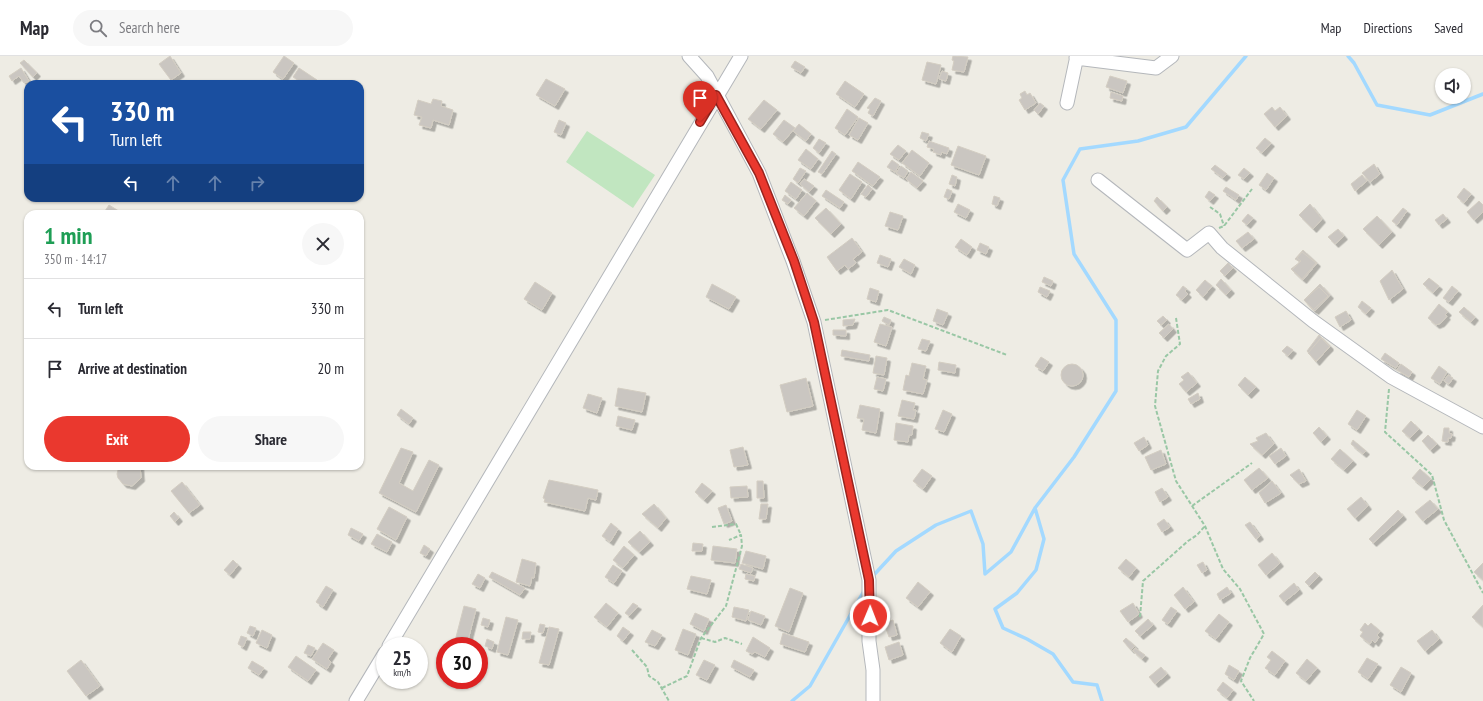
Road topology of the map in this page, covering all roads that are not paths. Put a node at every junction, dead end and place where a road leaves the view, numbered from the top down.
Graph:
1 (689, 56) edge
2 (741, 56) edge
3 (1172, 56) edge
4 (1076, 57) edge
5 (716, 95) junction
6 (1067, 103) dead end
7 (1098, 180) dead end
8 (1483, 428) edge
9 (394, 637) edge
10 (376, 668) edge
11 (356, 701) edge
12 (873, 701) edge

1 - 5 street
2 - 5 street
3 - 4 street
4 - 6 street
5 - 9 street
5 - 12 street
7 - 8 street
10 - 11 street

